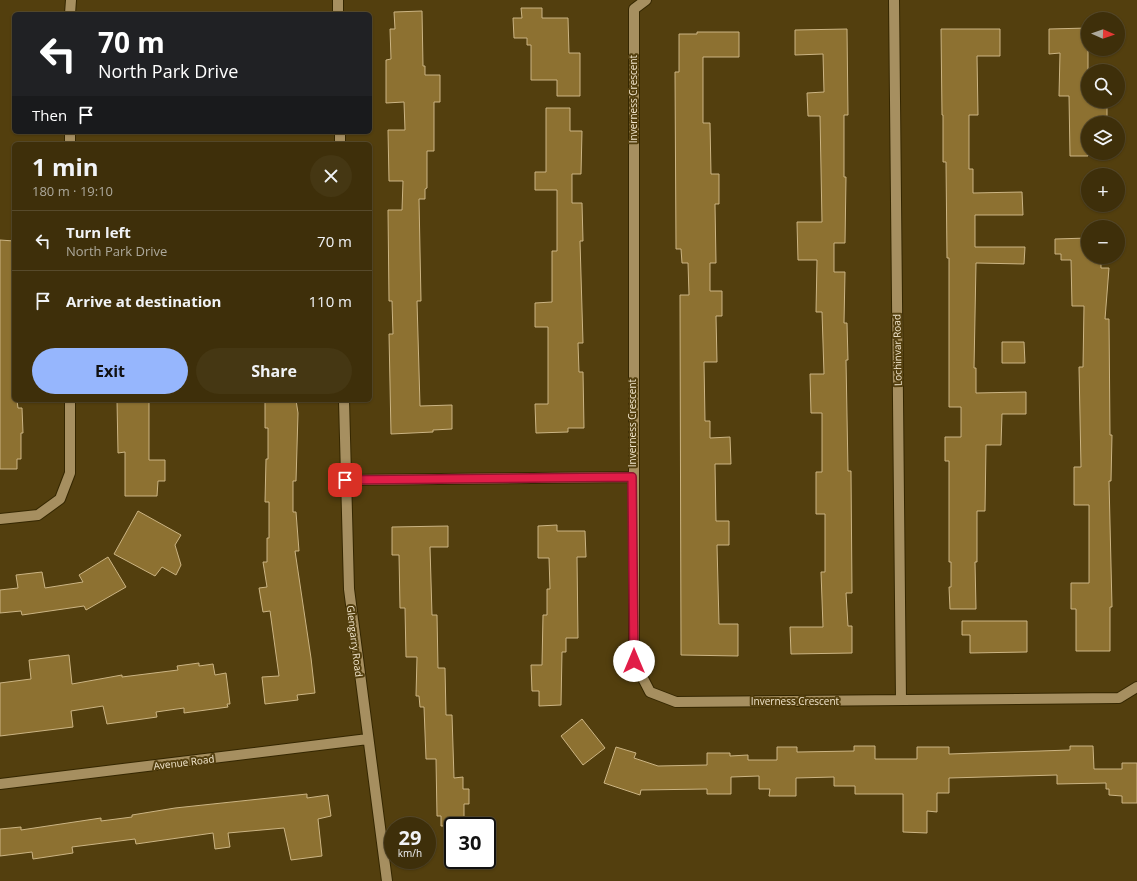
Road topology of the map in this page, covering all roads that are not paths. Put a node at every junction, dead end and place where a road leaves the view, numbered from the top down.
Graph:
1 (71, 0) edge
2 (338, 0) edge
3 (646, 0) edge
4 (894, 0) edge
5 (70, 12) edge
6 (338, 12) edge
7 (70, 402) edge
8 (344, 402) edge
9 (632, 477) junction
10 (345, 480) junction
11 (0, 519) edge
12 (1137, 687) edge
13 (900, 700) junction
14 (368, 739) junction
15 (0, 784) edge
16 (387, 881) edge

1 - 5 street
2 - 6 street
3 - 9 street, Inverness Crescent
4 - 13 street, Lochinvar Road
7 - 11 street
8 - 10 street, Glengarry Road
9 - 10 street
9 - 13 street, Inverness Crescent
10 - 14 street, Glengarry Road
12 - 13 street, Inverness Crescent
14 - 15 street, Avenue Road
14 - 16 street, Glengarry Road

